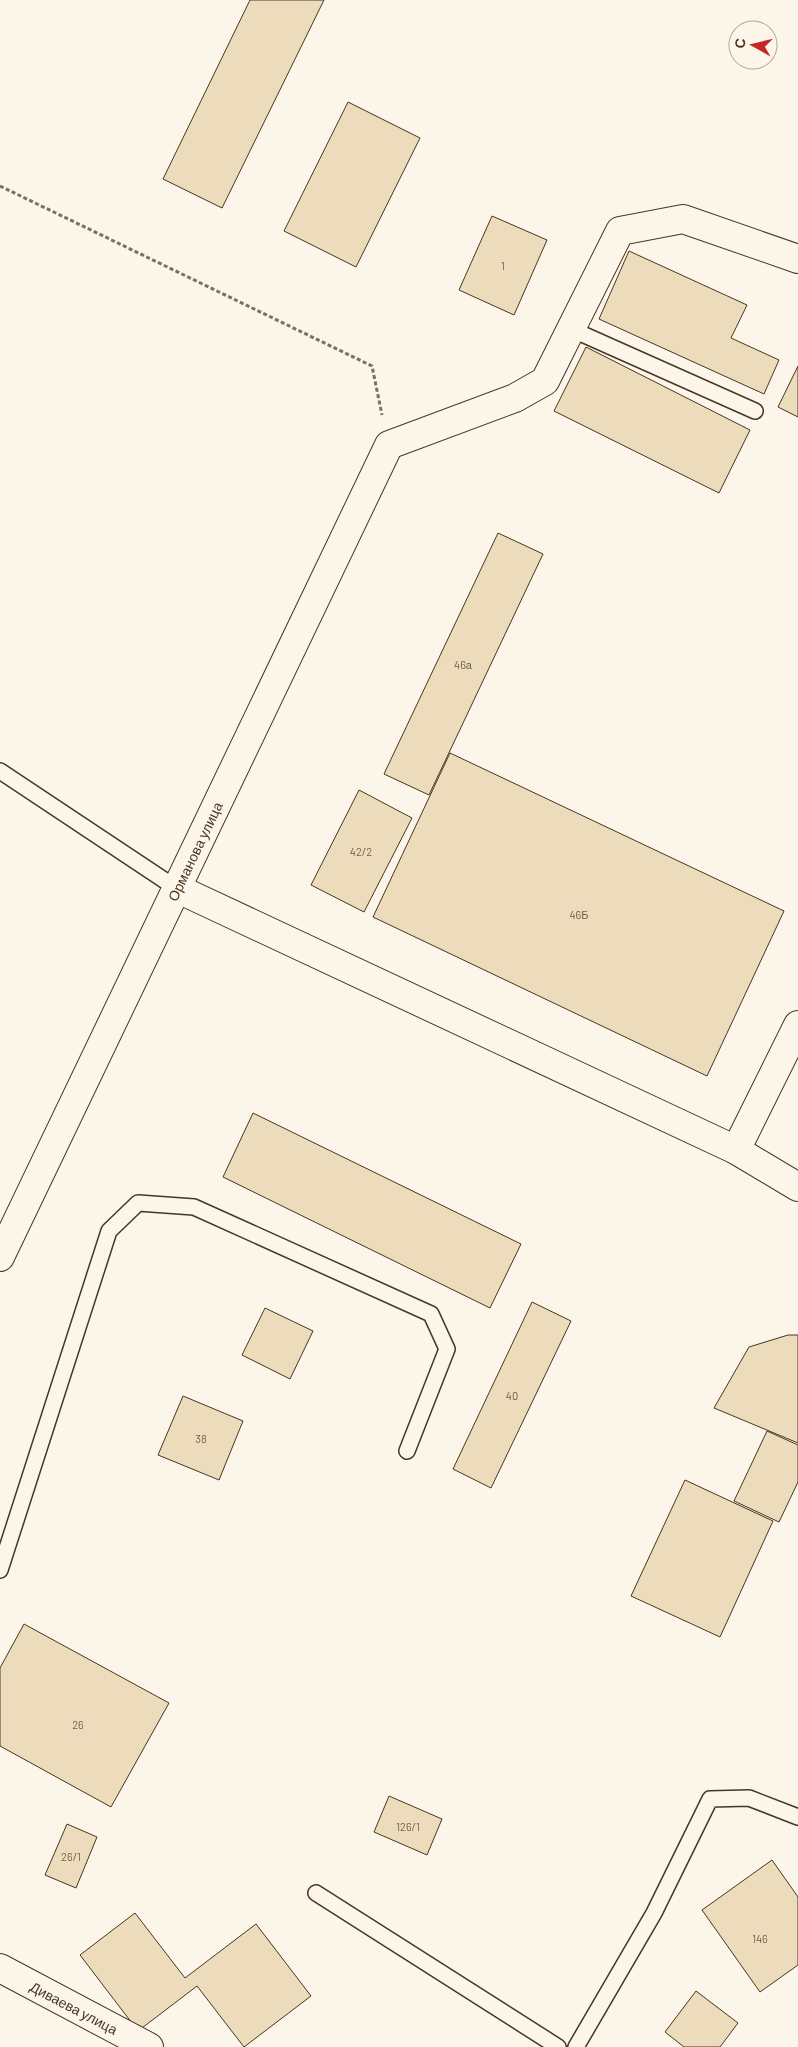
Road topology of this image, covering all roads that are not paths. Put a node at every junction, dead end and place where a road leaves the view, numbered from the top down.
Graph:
1 (798, 259) edge
2 (571, 329) junction
3 (755, 411) dead end
4 (0, 770) edge
5 (176, 888) junction
6 (798, 1025) edge
7 (736, 1150) junction
8 (798, 1187) edge
9 (0, 1257) edge
10 (407, 1452) dead end
11 (0, 1570) edge
12 (798, 1818) edge
13 (316, 1893) dead end
14 (0, 1968) edge
15 (149, 2047) edge
16 (558, 2047) edge
17 (576, 2047) edge

1 - 2 street
2 - 3 lane
2 - 5 street, Орманова улица
4 - 5 lane
5 - 7 street
5 - 9 street, Орманова улица
6 - 7 street
7 - 8 street
10 - 11 lane
12 - 17 lane
13 - 16 lane
14 - 15 street, Диваева улица

